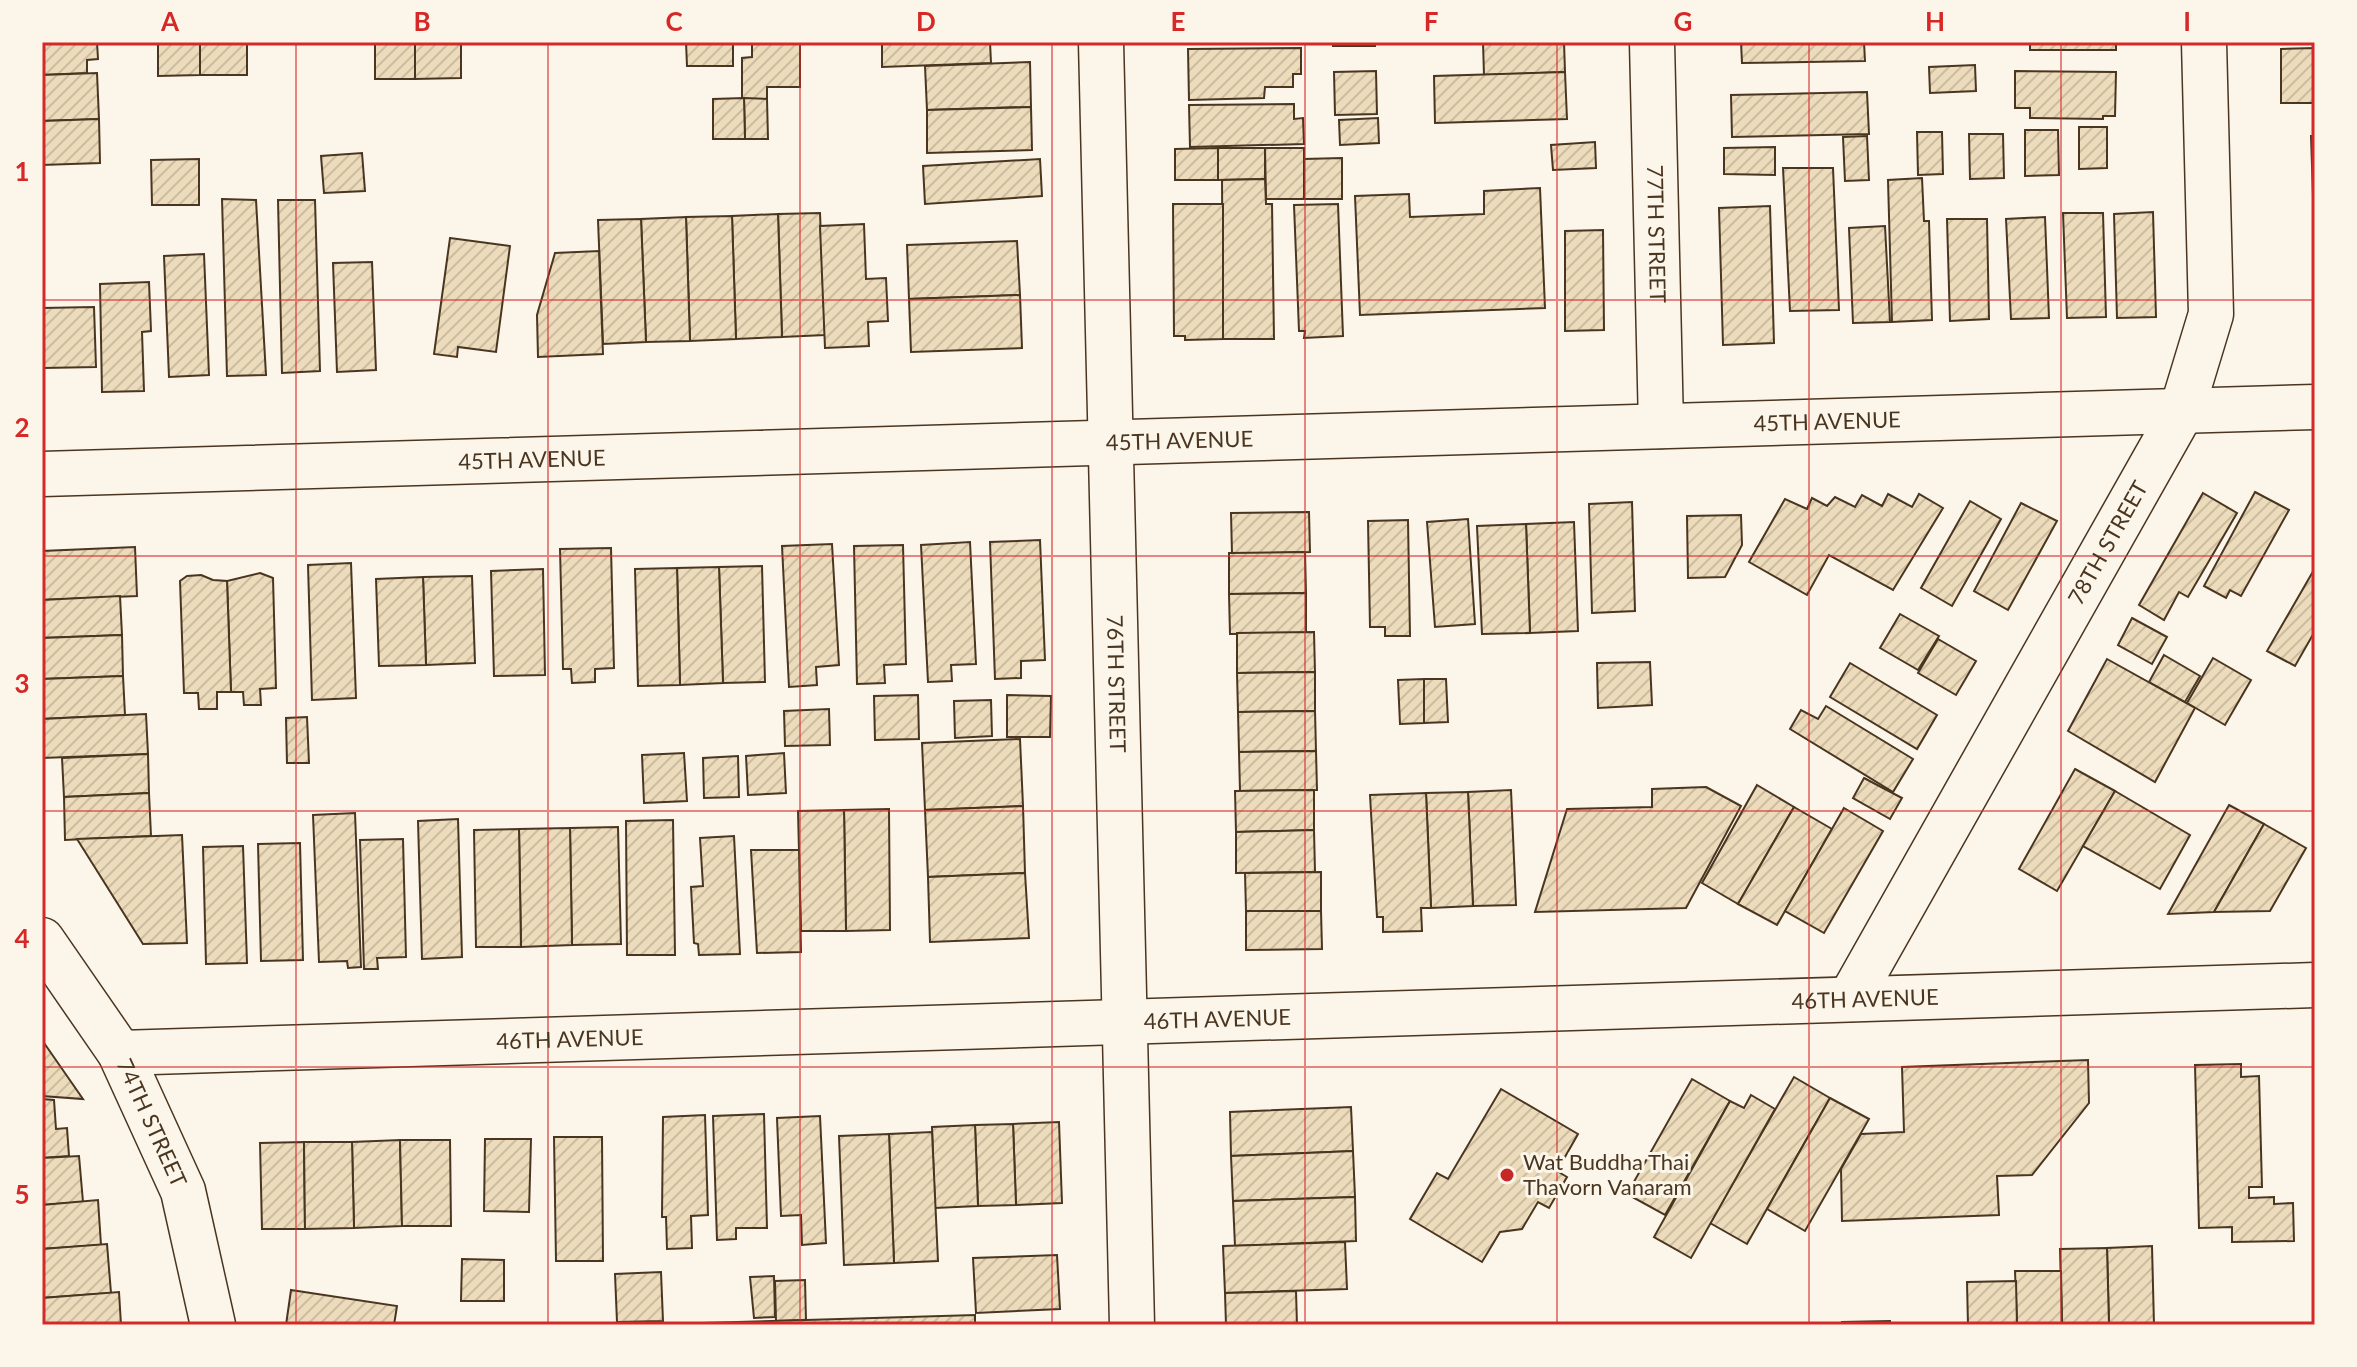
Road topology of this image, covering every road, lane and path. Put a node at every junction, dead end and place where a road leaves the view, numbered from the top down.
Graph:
1 (1101, 42) edge
2 (1652, 42) edge
3 (2204, 42) edge
4 (2315, 407) edge
5 (2181, 413) junction
6 (1661, 426) junction
7 (1111, 443) junction
8 (42, 474) edge
9 (42, 940) edge
10 (2315, 985) edge
11 (1850, 999) junction
12 (1123, 1022) junction
13 (120, 1053) junction
14 (213, 1325) edge
15 (1132, 1325) edge

1 - 7 street, 76TH STREET
2 - 6 street, 77TH STREET
3 - 5 street, 78TH STREET
4 - 5 street, 45TH AVENUE
5 - 6 street, 45TH AVENUE
5 - 11 street, 78TH STREET
6 - 7 street, 45TH AVENUE
7 - 8 street, 45TH AVENUE
7 - 12 street, 76TH STREET
9 - 13 street, 74TH STREET
10 - 11 street, 46TH AVENUE
11 - 12 street, 46TH AVENUE
12 - 13 street, 46TH AVENUE
12 - 15 street, 76TH STREET
13 - 14 street, 74TH STREET

